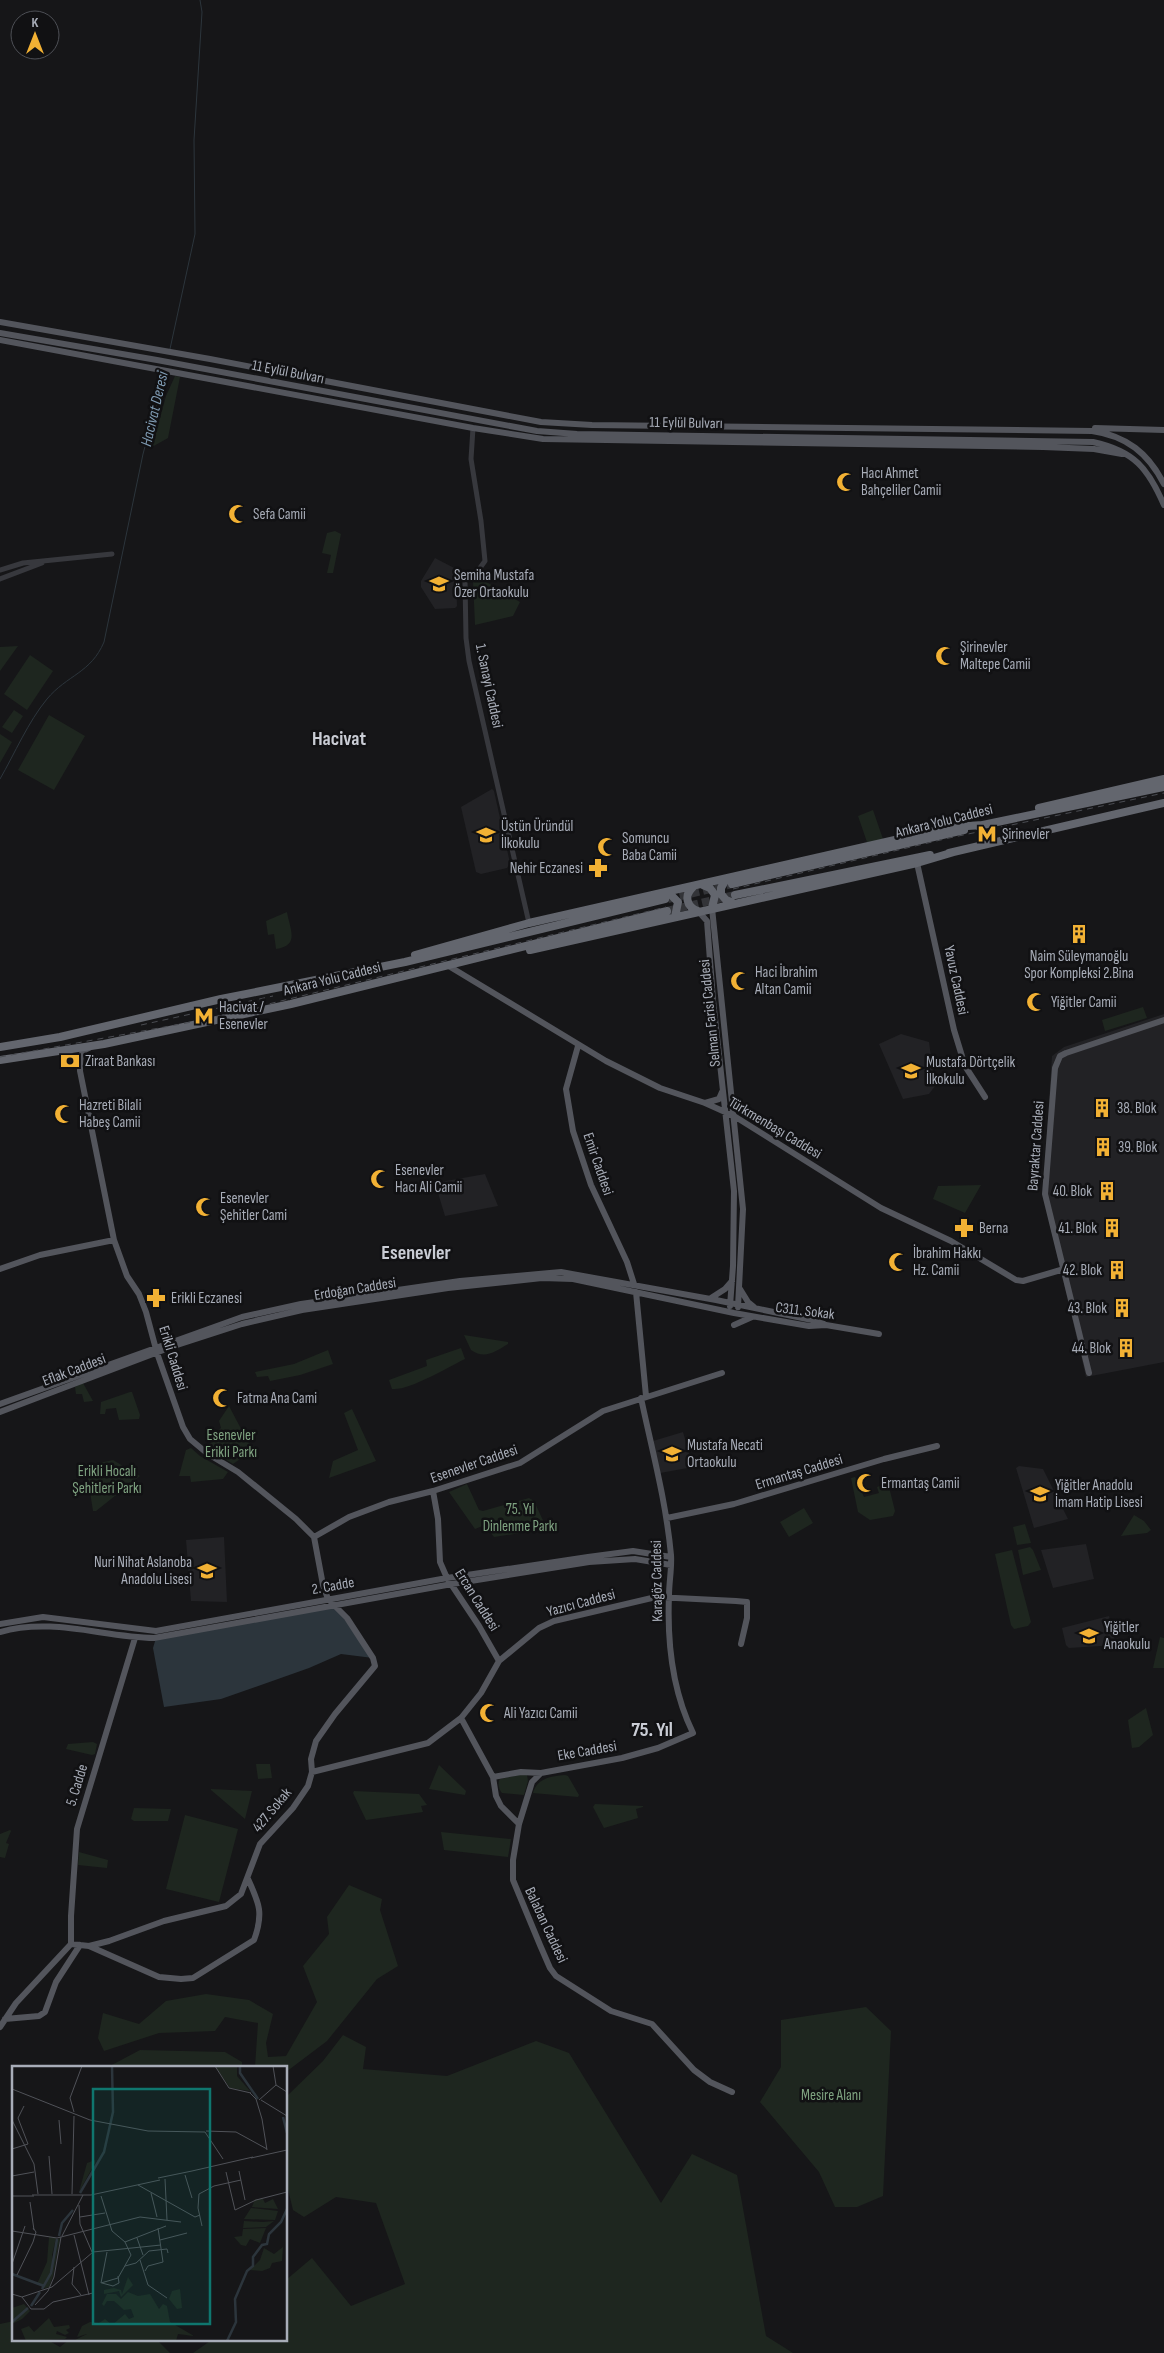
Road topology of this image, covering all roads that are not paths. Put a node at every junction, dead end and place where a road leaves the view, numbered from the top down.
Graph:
1 (0, 322) edge
2 (0, 333) edge
3 (0, 340) edge
4 (473, 428) junction
5 (1077, 430) junction
6 (1164, 430) edge
7 (1130, 456) junction
8 (1164, 484) edge
9 (1164, 505) edge
10 (112, 554) dead end
11 (47, 561) junction
12 (0, 570) edge
13 (0, 579) edge
14 (1164, 779) edge
15 (1164, 787) edge
16 (1164, 803) edge
17 (1164, 808) edge
18 (986, 824) junction
19 (1017, 837) junction
20 (954, 852) junction
21 (917, 862) junction
22 (729, 882) junction
23 (703, 885) junction
24 (694, 887) junction
25 (667, 896) junction
26 (734, 899) junction
27 (712, 908) junction
28 (666, 911) tunnel mouth
29 (698, 911) junction
30 (675, 916) junction
31 (529, 924) junction
32 (459, 963) junction
33 (447, 965) junction
34 (365, 969) junction
35 (1164, 1020) edge
36 (0, 1046) edge
37 (95, 1046) junction
38 (578, 1046) junction
39 (56, 1052) junction
40 (0, 1060) edge
41 (80, 1070) junction
42 (723, 1088) junction
43 (985, 1097) dead end
44 (705, 1103) junction
45 (726, 1111) junction
46 (734, 1116) junction
47 (114, 1240) junction
48 (0, 1269) edge
49 (1064, 1269) junction
50 (732, 1280) junction
51 (634, 1284) junction
52 (740, 1287) junction
53 (636, 1292) junction
54 (713, 1299) junction
55 (731, 1303) junction
56 (739, 1304) junction
57 (755, 1308) junction
58 (729, 1312) junction
59 (738, 1314) junction
60 (754, 1317) junction
61 (734, 1325) dead end
62 (826, 1325) junction
63 (878, 1334) dead end
64 (156, 1350) junction
65 (1089, 1373) dead end
66 (722, 1374) dead end
67 (644, 1397) junction
68 (0, 1404) edge
69 (0, 1412) edge
70 (937, 1446) dead end
71 (433, 1491) junction
72 (667, 1518) junction
73 (314, 1537) junction
74 (671, 1557) junction
75 (671, 1565) junction
76 (447, 1578) junction
77 (452, 1584) junction
78 (669, 1597) junction
79 (328, 1599) junction
80 (334, 1605) junction
81 (0, 1624) edge
82 (0, 1632) edge
83 (135, 1638) junction
84 (742, 1644) dead end
85 (499, 1661) junction
86 (461, 1718) junction
87 (693, 1733) joint
88 (312, 1772) junction
89 (541, 1772) junction
90 (493, 1777) junction
91 (519, 1824) junction
92 (248, 1879) junction
93 (71, 1944) junction
94 (80, 1945) junction
95 (89, 1946) junction
96 (44, 1971) junction
97 (56, 1983) junction
98 (5, 2018) junction
99 (0, 2027) edge
100 (732, 2092) dead end

1 - 5 main road, 11 Eylül Bulvarı
2 - 7 main road, 11 Eylül Bulvarı
3 - 4 main road
4 - 7 main road
4 - 31 street, 1. Sanayi Caddesi
5 - 6 main road
5 - 8 main road, 11 Eylül Bulvarı
7 - 9 main road, 11 Eylül Bulvarı
10 - 11 street
11 - 12 street
11 - 13 street
14 - 18 highway
15 - 18 highway, Ankara Yolu Caddesi
16 - 19 highway, Ankara Yolu Caddesi
17 - 19 highway
18 - 22 highway, Ankara Yolu Caddesi
19 - 20 highway, Ankara Yolu Caddesi
20 - 21 highway
20 - 26 highway, Ankara Yolu Caddesi
21 - 26 highway
21 - 43 main road, Yavuz Caddesi
22 - 23 highway, Ankara Yolu Caddesi
22 - 26 highway
23 - 24 highway
23 - 27 highway
24 - 25 highway
24 - 29 highway
25 - 30 highway
25 - 31 highway
25 - 34 highway, Ankara Yolu Caddesi
26 - 27 highway
27 - 29 highway
27 - 46 main road, Selman Farisi Caddesi
28 - 32 highway, Ankara Yolu Caddesi
29 - 30 highway
29 - 42 main road, Selman Farisi Caddesi
30 - 32 highway
31 - 34 highway
32 - 33 highway, Ankara Yolu Caddesi
33 - 37 highway, Ankara Yolu Caddesi
33 - 38 main road, Türkmenbaşı Caddesi
34 - 36 highway, Ankara Yolu Caddesi
35 - 49 main road, Bayraktar Caddesi
37 - 39 highway, Ankara Yolu Caddesi
37 - 41 main road
38 - 44 main road, Türkmenbaşı Caddesi
38 - 51 main road, Emir Caddesi
39 - 40 highway, Ankara Yolu Caddesi
39 - 41 main road
41 - 47 main road, Erikli Caddesi
42 - 44 main road
42 - 45 main road, Selman Farisi Caddesi
44 - 45 main road, Türkmenbaşı Caddesi
45 - 46 main road, Türkmenbaşı Caddesi
45 - 50 main road, Selman Farisi Caddesi
46 - 49 main road, Türkmenbaşı Caddesi
46 - 52 main road, Selman Farisi Caddesi
47 - 48 main road
47 - 64 main road, Erikli Caddesi
49 - 65 main road, Bayraktar Caddesi
50 - 54 main road
50 - 55 main road, Selman Farisi Caddesi
51 - 54 main road, Erdoğan Caddesi
51 - 64 main road, Erdoğan Caddesi
52 - 56 main road, Selman Farisi Caddesi
52 - 57 main road
53 - 58 main road, C311. Sokak
53 - 64 main road, Erdoğan Caddesi
53 - 67 main road
54 - 55 main road, Erdoğan Caddesi
55 - 56 main road, Erdoğan Caddesi
55 - 58 main road, Selman Farisi Caddesi
56 - 57 main road, Erdoğan Caddesi
56 - 59 main road, Selman Farisi Caddesi
57 - 62 main road, Erdoğan Caddesi
58 - 59 main road, C311. Sokak
59 - 60 main road, C311. Sokak
60 - 61 main road
60 - 62 main road, C311. Sokak
62 - 63 main road, C311. Sokak
64 - 68 main road, Eflak Caddesi
64 - 69 main road, Eflak Caddesi
64 - 73 main road, Erikli Caddesi
66 - 67 main road, Esenevler Caddesi
67 - 71 main road, Esenevler Caddesi
67 - 72 main road, Karagöz Caddesi
70 - 72 main road, Ermantaş Caddesi
71 - 73 main road, Esenevler Caddesi
71 - 76 main road, Ercan Caddesi
72 - 74 main road, Karagöz Caddesi
73 - 79 main road
74 - 75 main road, Karagöz Caddesi
74 - 76 main road, 2. Cadde
75 - 77 main road, 2. Cadde
75 - 78 main road, Karagöz Caddesi
76 - 77 main road, Ercan Caddesi
76 - 79 main road, 2. Cadde
77 - 80 main road, 2. Cadde
77 - 85 main road, Ercan Caddesi
78 - 84 main road, Yazıcı Caddesi
78 - 85 main road, Yazıcı Caddesi
78 - 87 main road, Karagöz Caddesi
79 - 80 main road, 427. Sokak
79 - 81 main road, 2. Cadde
80 - 83 main road, 2. Cadde
80 - 88 main road, 427. Sokak
82 - 83 main road, 2. Cadde
83 - 93 main road, 5. Cadde
85 - 86 main road, Yazıcı Caddesi
86 - 88 main road, Yazıcı Caddesi
86 - 90 main road
87 - 89 main road, Eke Caddesi
88 - 92 main road, 427. Sokak
89 - 90 main road, Eke Caddesi
89 - 91 main road, Eke Caddesi
90 - 91 main road
91 - 100 main road, Balaban Caddesi
92 - 95 main road, 427. Sokak
92 - 95 main road
93 - 94 main road, 427. Sokak
93 - 96 main road
94 - 95 main road, 427. Sokak
94 - 97 main road
96 - 97 main road
96 - 98 main road
97 - 98 main road
98 - 99 main road

